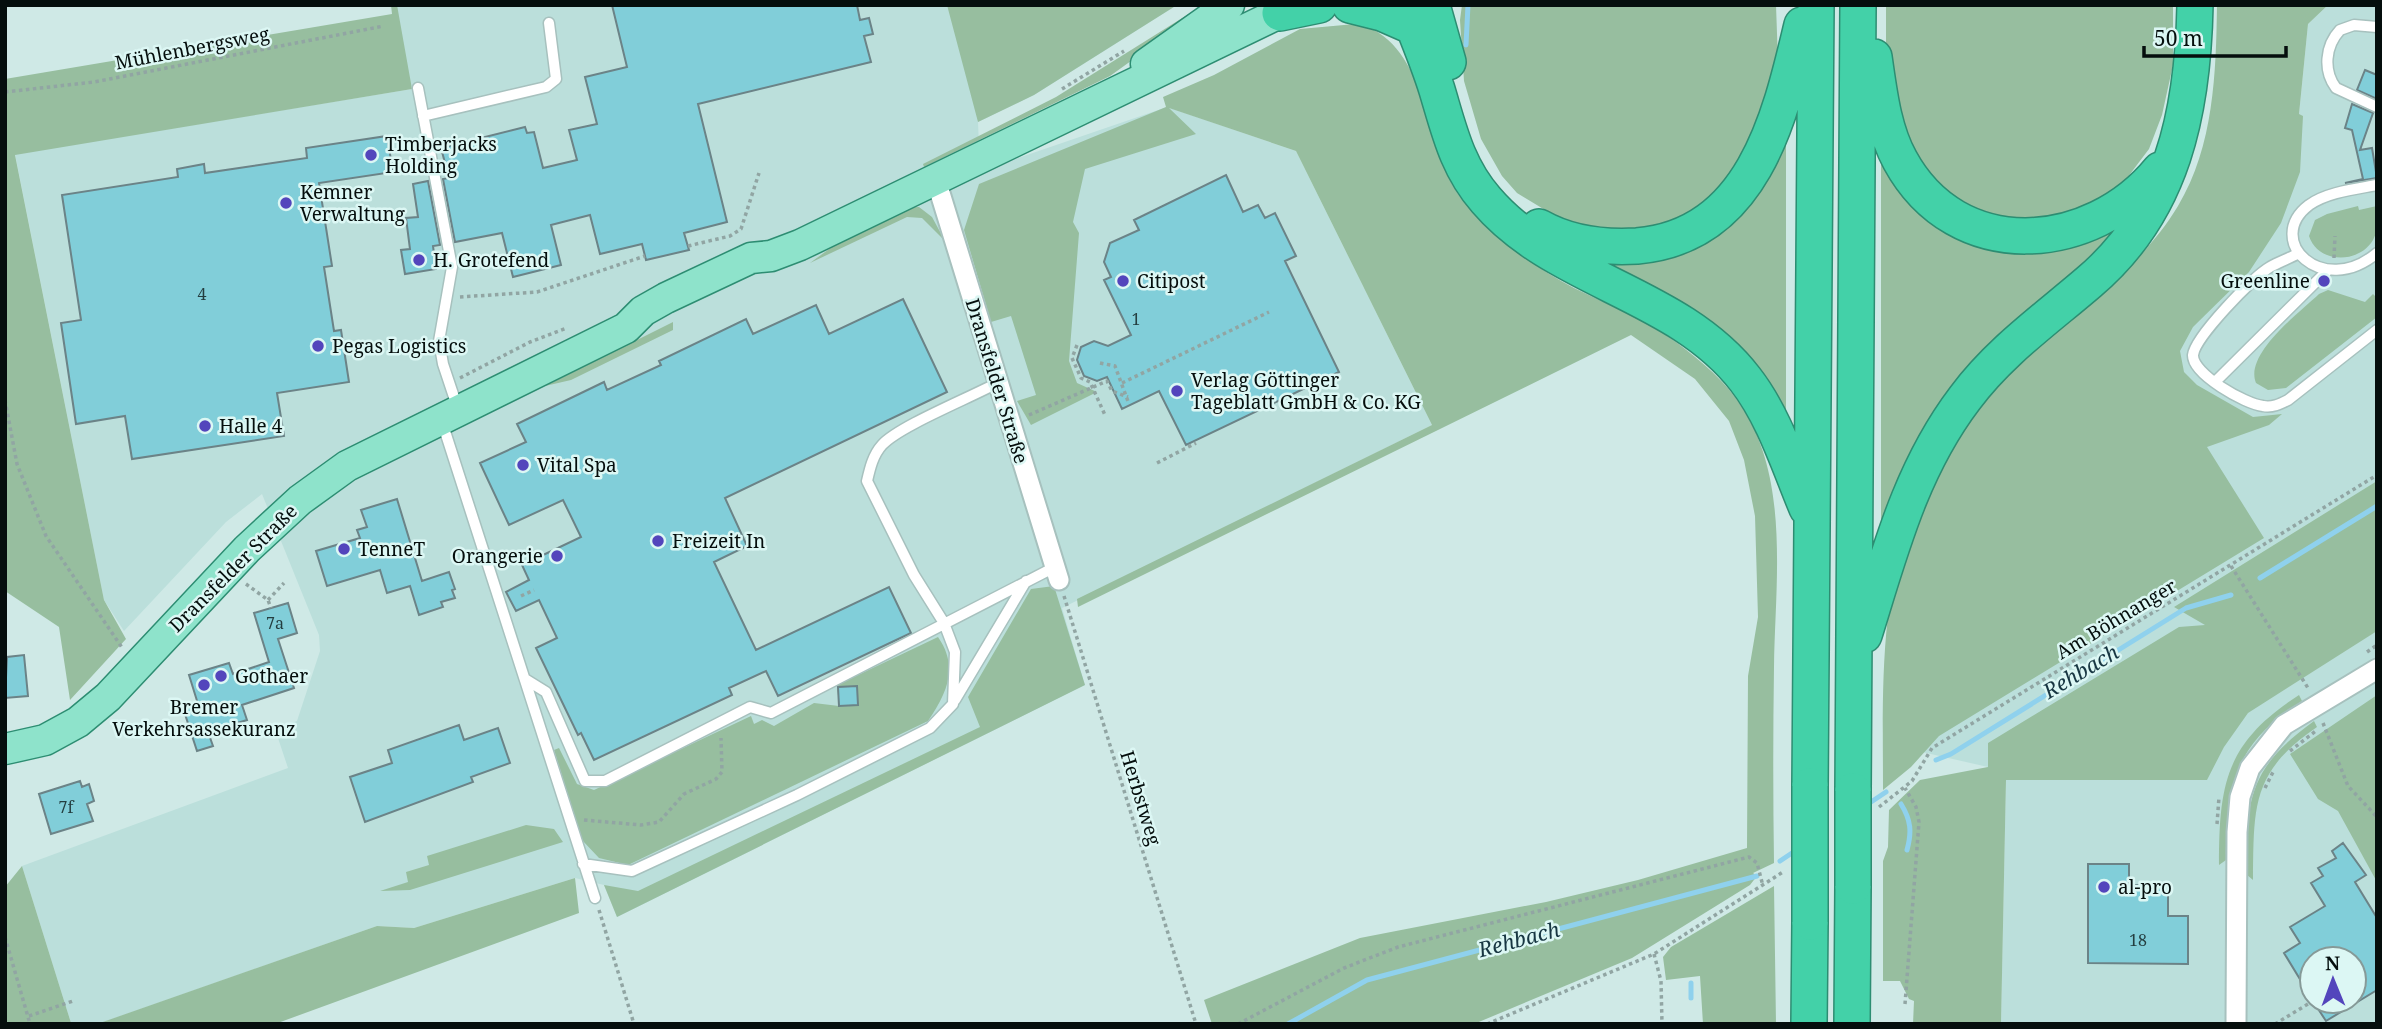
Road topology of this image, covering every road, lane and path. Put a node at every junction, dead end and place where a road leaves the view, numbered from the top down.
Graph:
1 (1228, 5) edge
2 (1319, 5) edge
3 (1350, 5) edge
4 (1807, 5) edge
5 (1816, 5) edge
6 (1858, 5) edge
7 (1866, 5) edge
8 (2195, 5) edge
9 (1288, 9) edge
10 (1428, 16) edge
11 (549, 23) dead end
12 (384, 26) dead end
13 (2377, 27) edge
14 (418, 88) dead end
15 (5, 92) edge
16 (1098, 100) junction
17 (2377, 107) edge
18 (423, 116) junction
19 (2178, 143) junction
20 (759, 173) dead end
21 (936, 180) junction
22 (2377, 185) edge
23 (688, 246) dead end
24 (2299, 253) junction
25 (2377, 253) edge
26 (645, 256) dead end
27 (2328, 270) junction
28 (447, 295) junction
29 (1269, 312) dead end
30 (2377, 330) edge
31 (1077, 345) dead end
32 (1100, 362) dead end
33 (2215, 382) junction
34 (999, 383) junction
35 (1122, 383) junction
36 (1093, 387) junction
37 (1128, 397) junction
38 (5, 400) edge
39 (1129, 404) dead end
40 (1046, 407) dead end
41 (449, 414) junction
42 (1105, 415) dead end
43 (1196, 443) dead end
44 (1157, 463) dead end
45 (2377, 475) edge
46 (1813, 524) junction
47 (2231, 566) junction
48 (228, 570) junction
49 (1056, 574) junction
50 (1026, 581) junction
51 (284, 583) dead end
52 (534, 590) dead end
53 (522, 596) dead end
54 (268, 600) junction
55 (271, 608) dead end
56 (944, 623) junction
57 (135, 668) junction
58 (2377, 669) edge
59 (1853, 672) junction
60 (525, 679) junction
61 (953, 704) junction
62 (2319, 704) junction
63 (2334, 718) dead end
64 (2323, 725) junction
65 (722, 735) dead end
66 (5, 749) edge
67 (1905, 788) junction
68 (2261, 799) dead end
69 (1886, 803) dead end
70 (2377, 817) edge
71 (596, 819) dead end
72 (583, 864) junction
73 (1776, 876) dead end
74 (1763, 886) junction
75 (595, 898) joint
76 (5, 937) edge
77 (1654, 954) junction
78 (73, 1001) dead end
79 (1905, 1004) dead end
80 (2298, 1010) edge
81 (28, 1016) junction
82 (30, 1024) edge
83 (634, 1024) edge
84 (1196, 1024) edge
85 (1238, 1024) edge
86 (1487, 1024) edge
87 (1662, 1024) edge
88 (1809, 1024) edge
89 (1852, 1024) edge
90 (2236, 1024) edge
91 (2275, 1024) edge

1 - 16 main road
2 - 9 highway
3 - 10 highway
4 - 10 highway
5 - 46 highway
6 - 59 highway
7 - 19 highway
8 - 19 highway
9 - 16 main road
10 - 46 highway
11 - 18 lane
12 - 15 path, Mühlenbergsweg
13 - 17 lane
14 - 18 lane
16 - 21 main road, Dransfelder Straße
18 - 28 lane
19 - 59 highway
20 - 23 path
21 - 34 street, Dransfelder Straße
21 - 41 main road, Dransfelder Straße
22 - 24 lane
24 - 27 lane
24 - 33 lane
25 - 27 lane
26 - 28 path
27 - 33 lane
28 - 41 lane
29 - 35 path
30 - 33 lane
31 - 36 path
32 - 35 path
34 - 49 street, Dransfelder Straße
34 - 56 lane
35 - 37 path
36 - 37 path
36 - 40 path
36 - 42 path
37 - 39 path
38 - 57 path
41 - 48 main road, Dransfelder Straße
41 - 60 lane
43 - 44 path
45 - 47 path, Am Böhnanger
46 - 88 highway, bridge
47 - 62 path
47 - 67 path, Am Böhnanger
48 - 54 path
48 - 57 main road, Dransfelder Straße
49 - 50 lane
49 - 84 path, Herbstweg
50 - 56 lane
50 - 61 lane
51 - 54 path
52 - 53 path
54 - 55 path
56 - 60 lane
56 - 61 lane
57 - 66 main road, Dransfelder Straße
58 - 62 street
59 - 89 highway, bridge
60 - 72 lane
61 - 72 lane
62 - 64 path
62 - 90 street
63 - 64 path
64 - 68 path
64 - 70 path
65 - 71 path
67 - 69 path, Am Böhnanger
67 - 79 path
72 - 75 lane
73 - 74 path
74 - 77 path
74 - 85 path
75 - 83 path
76 - 81 path
77 - 86 path
77 - 87 path
78 - 81 path
80 - 91 path
81 - 82 path

